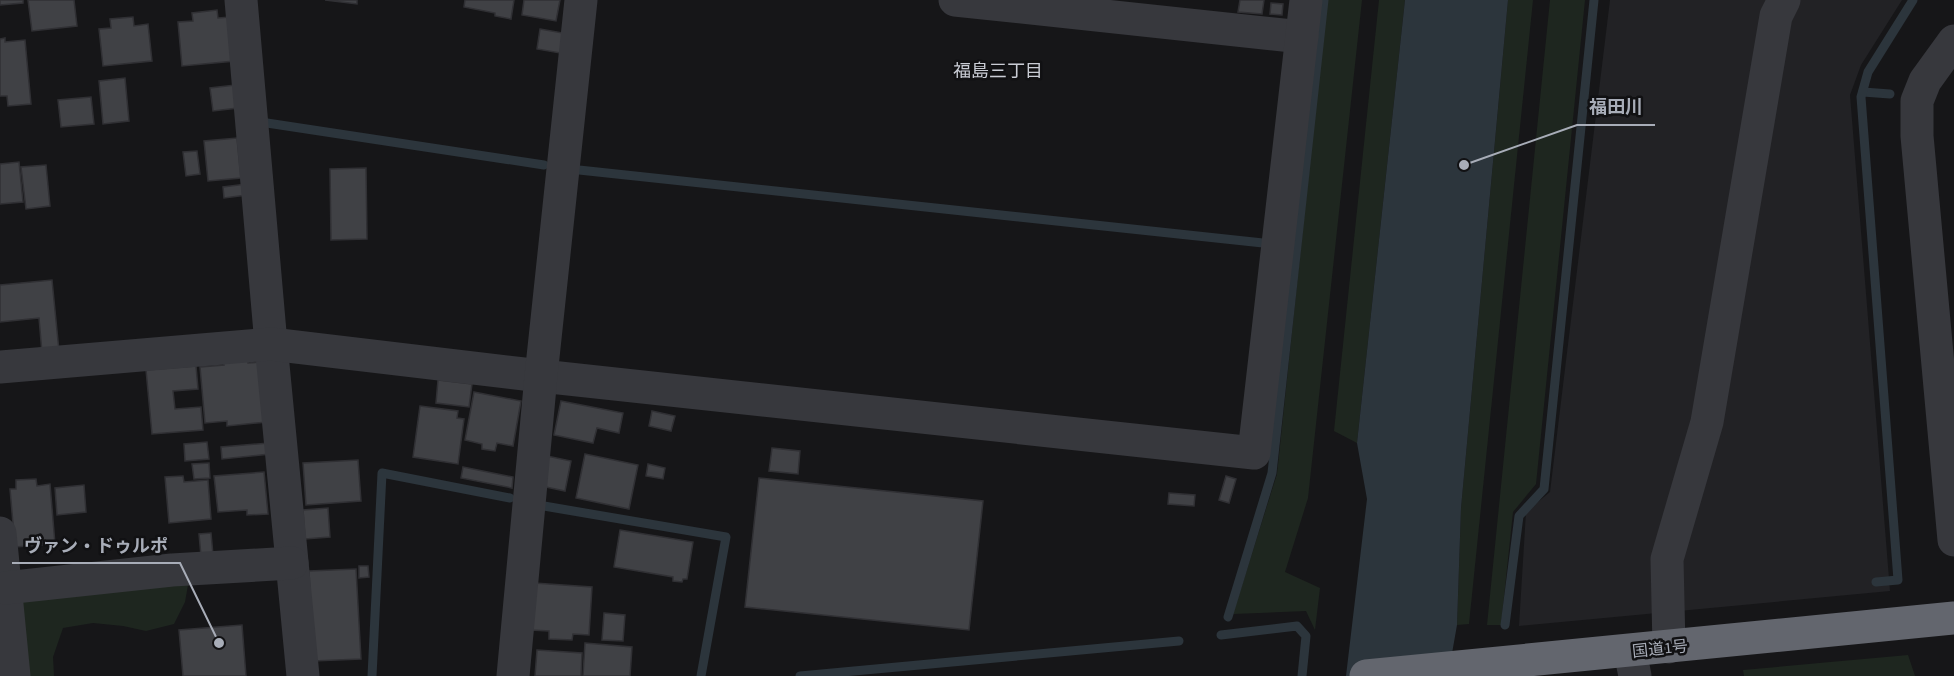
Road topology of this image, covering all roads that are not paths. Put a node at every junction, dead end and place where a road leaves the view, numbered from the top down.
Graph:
1 (241, 0) edge
2 (581, 0) edge
3 (955, 0) edge
4 (1305, 0) edge
5 (1784, 0) edge
6 (1302, 37) junction
7 (1954, 41) edge
8 (271, 344) junction
9 (0, 367) edge
10 (541, 376) junction
11 (0, 533) edge
12 (1954, 540) edge
13 (292, 563) junction
14 (5, 588) junction
15 (1954, 618) edge
16 (1669, 647) junction
17 (1633, 663) edge
18 (14, 676) edge
19 (303, 676) edge
20 (513, 676) edge
21 (1366, 676) edge

1 - 8 street
2 - 10 street
3 - 6 street
4 - 6 street
5 - 16 street
6 - 10 street
7 - 12 street
8 - 9 street
8 - 10 street
8 - 13 street
10 - 20 street
11 - 14 street
13 - 14 street
13 - 19 street
14 - 18 street
15 - 16 highway, 国道1号
16 - 17 highway, 国道1号
17 - 21 highway, 国道1号

